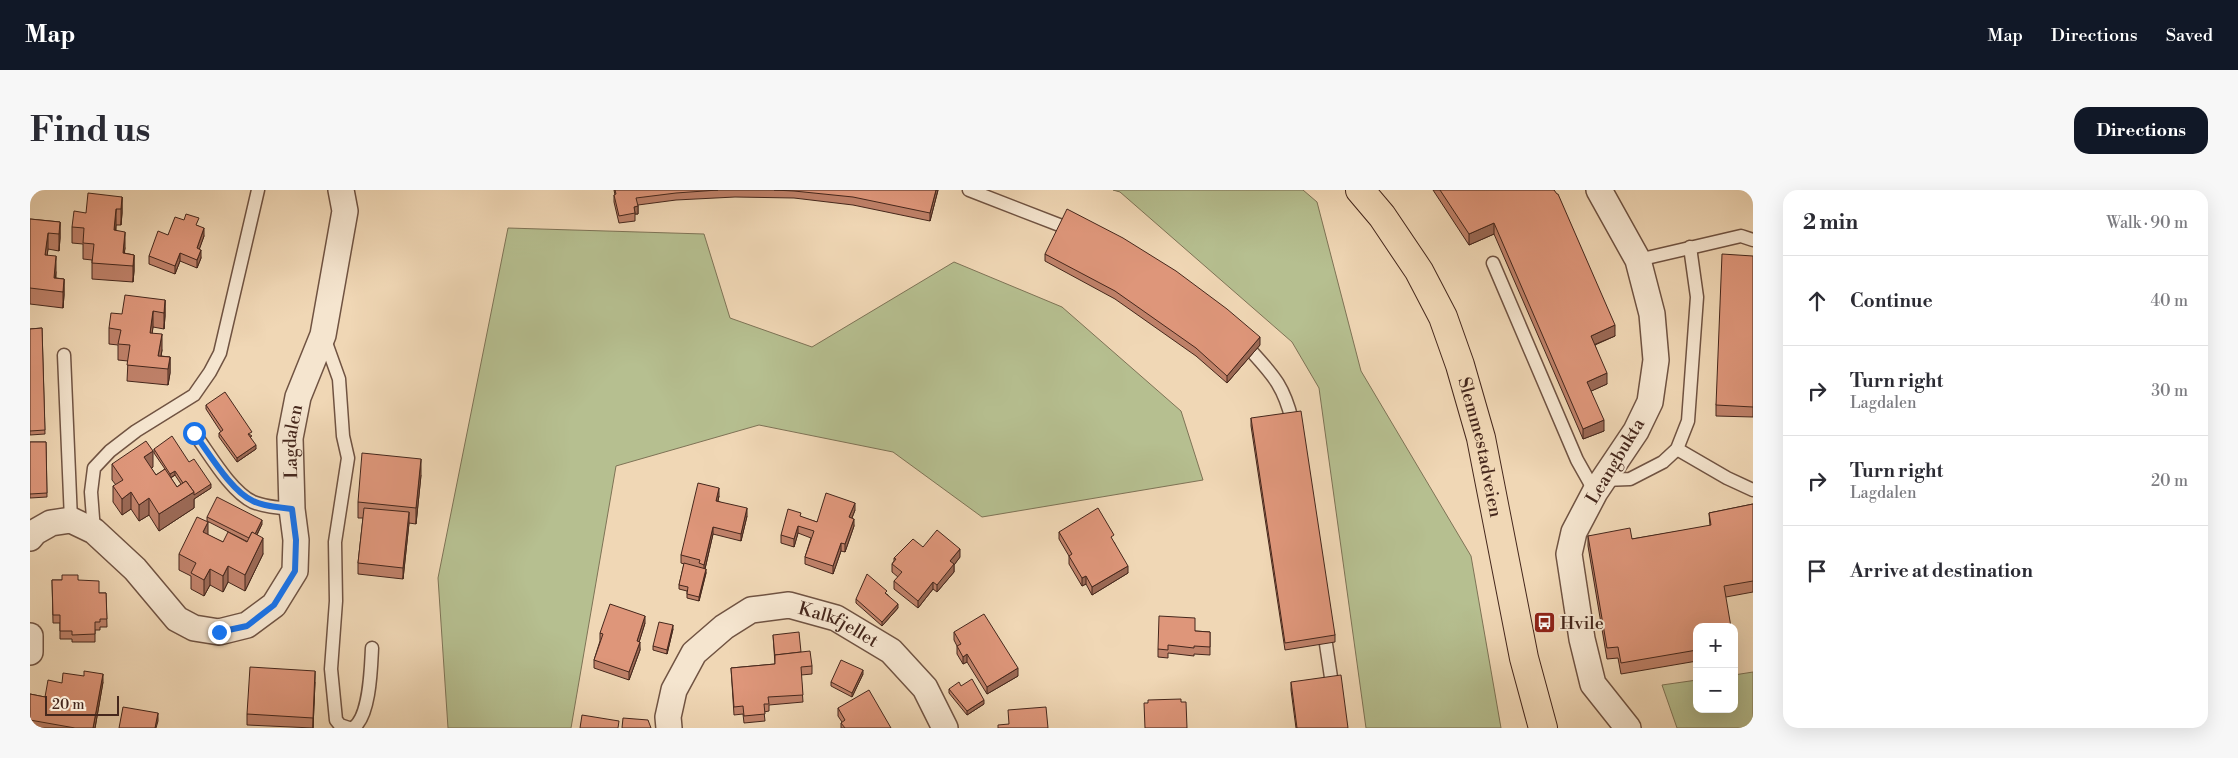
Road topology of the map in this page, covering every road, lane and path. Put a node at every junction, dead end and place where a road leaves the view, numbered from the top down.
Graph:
1 (258, 190) edge
2 (342, 190) edge
3 (969, 190) edge
4 (1360, 190) edge
5 (1599, 190) edge
6 (1062, 226) edge
7 (1753, 240) edge
8 (1690, 247) junction
9 (1638, 260) junction
10 (1493, 263) dead end
11 (323, 334) junction
12 (1253, 353) edge
13 (64, 355) dead end
14 (1292, 420) edge
15 (194, 433) dead end
16 (1677, 449) junction
17 (1599, 486) junction
18 (1753, 490) edge
19 (292, 509) junction
20 (71, 520) junction
21 (94, 531) junction
22 (30, 538) edge
23 (30, 636) edge
24 (1326, 644) edge
25 (372, 648) dead end
26 (30, 652) edge
27 (1332, 684) edge
28 (351, 728) edge
29 (669, 728) edge
30 (945, 728) edge
31 (1544, 728) edge
32 (1628, 728) edge

1 - 21 lane
2 - 11 street, Lagdalen
3 - 6 lane
4 - 31 main road, Slemmestadveien
5 - 9 street, Leangbukta
7 - 8 lane
8 - 9 lane
8 - 16 lane
9 - 17 street, Leangbukta
10 - 17 lane
11 - 19 street, Lagdalen
11 - 28 lane
12 - 14 lane
13 - 20 lane
15 - 19 lane
16 - 17 lane
16 - 18 lane
17 - 32 street, Leangbukta
19 - 21 street, Lagdalen
20 - 21 street, Lagdalen
20 - 22 street
23 - 26 street
24 - 27 lane
25 - 28 lane
29 - 30 street, Kalkfjellet

